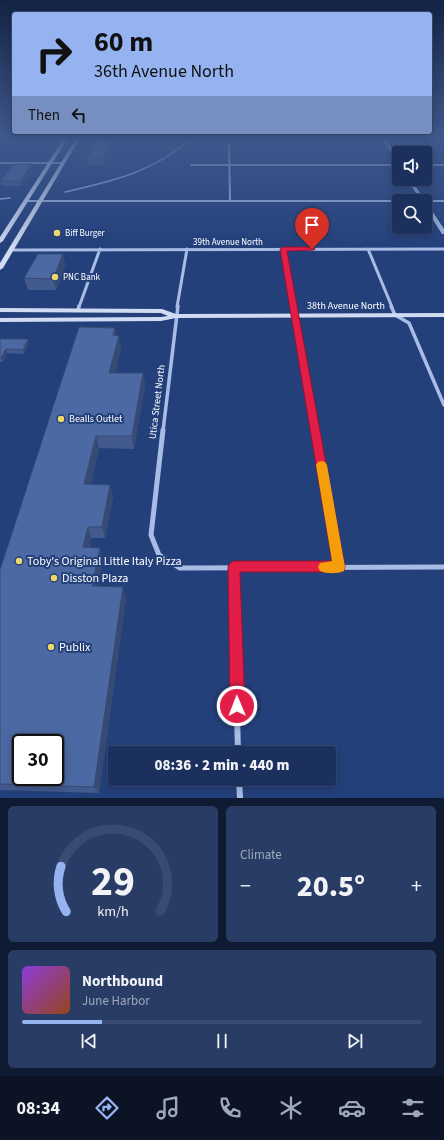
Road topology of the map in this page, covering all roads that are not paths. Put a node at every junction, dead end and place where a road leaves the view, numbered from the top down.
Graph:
1 (43, 175) edge
2 (56, 175) edge
3 (229, 175) edge
4 (26, 201) junction
5 (40, 201) junction
6 (230, 201) junction
7 (392, 201) edge
8 (444, 201) edge
9 (432, 202) edge
10 (432, 214) edge
11 (444, 233) edge
12 (0, 241) edge
13 (100, 249) junction
14 (187, 249) junction
15 (284, 249) junction
16 (368, 249) junction
17 (444, 249) edge
18 (11, 250) junction
19 (0, 268) edge
20 (0, 310) edge
21 (78, 310) junction
22 (395, 315) junction
23 (444, 315) edge
24 (176, 316) junction
25 (295, 316) junction
26 (0, 320) edge
27 (444, 405) edge
28 (234, 567) junction
29 (339, 567) junction
30 (444, 567) edge
31 (238, 746) edge
32 (239, 786) edge
33 (240, 798) edge

1 - 4 main road
2 - 5 main road
3 - 6 street
4 - 5 street
4 - 12 main road
5 - 6 street
5 - 18 main road
6 - 7 street
8 - 9 street
10 - 11 street
13 - 14 street, 39th Avenue North
13 - 18 street, 39th Avenue North
13 - 21 street
14 - 15 street, 39th Avenue North
14 - 24 street, Utica Street North
15 - 16 street, 39th Avenue North
15 - 25 street
16 - 17 street, 39th Avenue North
16 - 22 street
18 - 19 main road
20 - 21 main road, 38th Avenue North
21 - 24 main road, 38th Avenue North
22 - 23 main road, 38th Avenue North
22 - 25 main road, 38th Avenue North
22 - 27 street
24 - 25 main road, 38th Avenue North
24 - 26 main road, 38th Avenue North
24 - 28 street, Utica Street North
25 - 29 street
28 - 29 street
28 - 31 street
29 - 30 street
32 - 33 street

